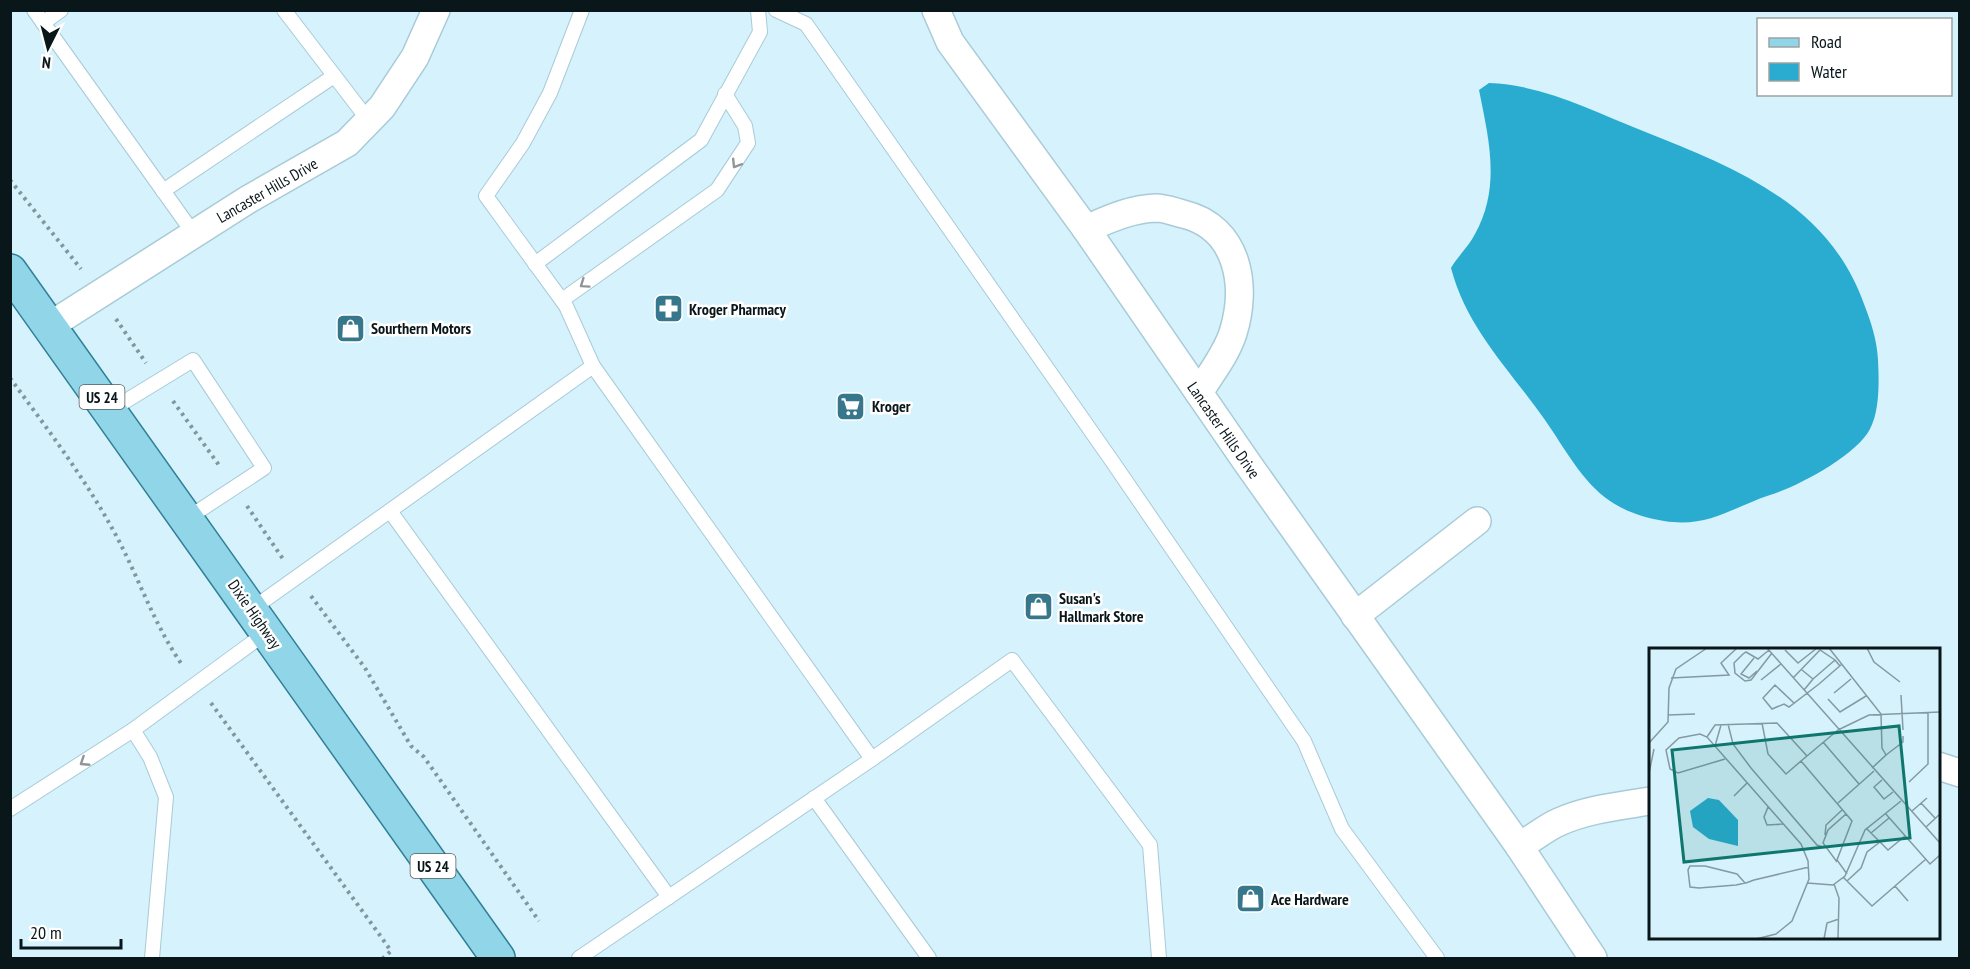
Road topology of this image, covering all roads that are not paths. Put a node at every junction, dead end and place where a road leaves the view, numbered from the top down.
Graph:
1 (34, 10) edge
2 (61, 10) edge
3 (284, 10) edge
4 (436, 10) edge
5 (582, 10) edge
6 (758, 10) edge
7 (776, 10) edge
8 (936, 10) edge
9 (43, 23) junction
10 (334, 76) junction
11 (725, 94) junction
12 (369, 121) junction
13 (163, 191) junction
14 (1086, 229) junction
15 (194, 234) junction
16 (535, 264) junction
17 (10, 271) edge
18 (562, 300) junction
19 (51, 325) junction
20 (593, 366) junction
21 (1199, 393) junction
22 (111, 410) junction
23 (390, 511) junction
24 (188, 518) junction
25 (1477, 521) dead end
26 (1355, 616) junction
27 (260, 621) junction
28 (133, 730) junction
29 (872, 759) junction
30 (1940, 767) edge
31 (1959, 773) edge
32 (814, 798) junction
33 (1649, 801) edge
34 (10, 809) edge
35 (1519, 846) junction
36 (669, 897) junction
37 (152, 958) edge
38 (498, 958) edge
39 (579, 958) edge
40 (929, 958) edge
41 (1159, 958) edge
42 (1437, 958) edge
43 (1593, 958) edge

1 - 9 lane
2 - 9 lane
3 - 10 lane
4 - 12 street, Lancaster Hills Drive
5 - 16 lane
6 - 11 lane
7 - 42 lane
8 - 14 street, Lancaster Hills Drive
9 - 13 lane
10 - 12 lane
10 - 13 lane
11 - 16 lane
11 -> 18 lane
12 - 15 street, Lancaster Hills Drive
13 - 15 lane
14 - 21 street, Lancaster Hills Drive
14 - 21 street
15 - 19 street, Lancaster Hills Drive
16 - 18 lane
17 - 19 main road, Dixie Highway / US 24
18 - 20 lane
19 - 22 main road, Dixie Highway / US 24
20 - 23 lane
20 - 29 lane
21 - 26 street, Lancaster Hills Drive
22 - 24 main road, Dixie Highway / US 24
22 - 24 lane
23 - 27 lane
23 - 36 lane
24 - 27 main road, Dixie Highway / US 24
25 - 26 street
26 - 35 street, Lancaster Hills Drive
27 - 28 lane
27 - 38 main road, Dixie Highway / US 24
28 -> 34 lane
28 - 37 lane
29 - 32 lane
29 - 41 lane
30 - 31 street
32 - 36 lane
32 - 40 lane
33 - 35 street
35 - 43 street, Lancaster Hills Drive
36 - 39 lane

